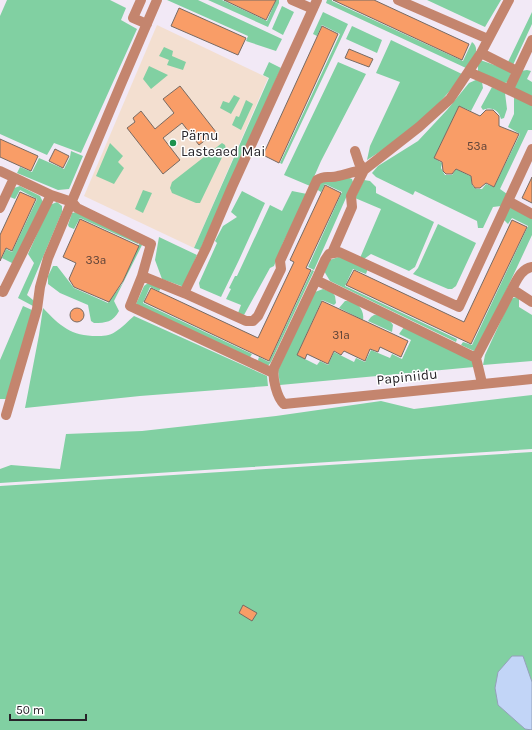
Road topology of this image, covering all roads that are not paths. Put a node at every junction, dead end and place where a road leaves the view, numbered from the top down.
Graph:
1 (141, 0) edge
2 (157, 0) edge
3 (292, 0) edge
4 (398, 0) edge
5 (509, 0) edge
6 (315, 5) edge
7 (147, 24) junction
8 (488, 40) junction
9 (532, 40) edge
10 (480, 53) junction
11 (518, 71) junction
12 (469, 72) junction
13 (509, 90) junction
14 (532, 101) edge
15 (532, 149) edge
16 (356, 151) dead end
17 (364, 170) junction
18 (0, 172) edge
19 (14, 178) junction
20 (51, 195) junction
21 (508, 201) junction
22 (72, 202) junction
23 (0, 208) edge
24 (532, 214) edge
25 (332, 252) junction
26 (532, 267) edge
27 (142, 276) junction
28 (316, 280) junction
29 (512, 289) junction
30 (0, 290) edge
31 (184, 293) junction
32 (532, 302) edge
33 (476, 358) junction
34 (273, 373) junction
35 (532, 379) edge
36 (482, 383) junction
37 (5, 402) edge
38 (6, 415) dead end

1 - 7 street
2 - 7 street
3 - 6 street
4 - 8 street
5 - 8 street
6 - 31 street
7 - 22 street
8 - 10 street
9 - 11 street
10 - 11 street
10 - 12 street
11 - 13 street
12 - 13 street
12 - 17 street
13 - 14 street
15 - 21 street
16 - 17 street
17 - 25 street
17 - 31 street
18 - 19 street
19 - 20 street
19 - 23 street
20 - 22 street
20 - 30 street
21 - 24 street
21 - 25 street
22 - 27 street
22 - 37 street
25 - 28 street
26 - 29 street
27 - 31 street
27 - 34 street
28 - 33 street
28 - 34 street
29 - 32 street
29 - 33 street
33 - 36 street
34 - 36 street, Papiniidu
35 - 36 street, Papiniidu
37 - 38 street

